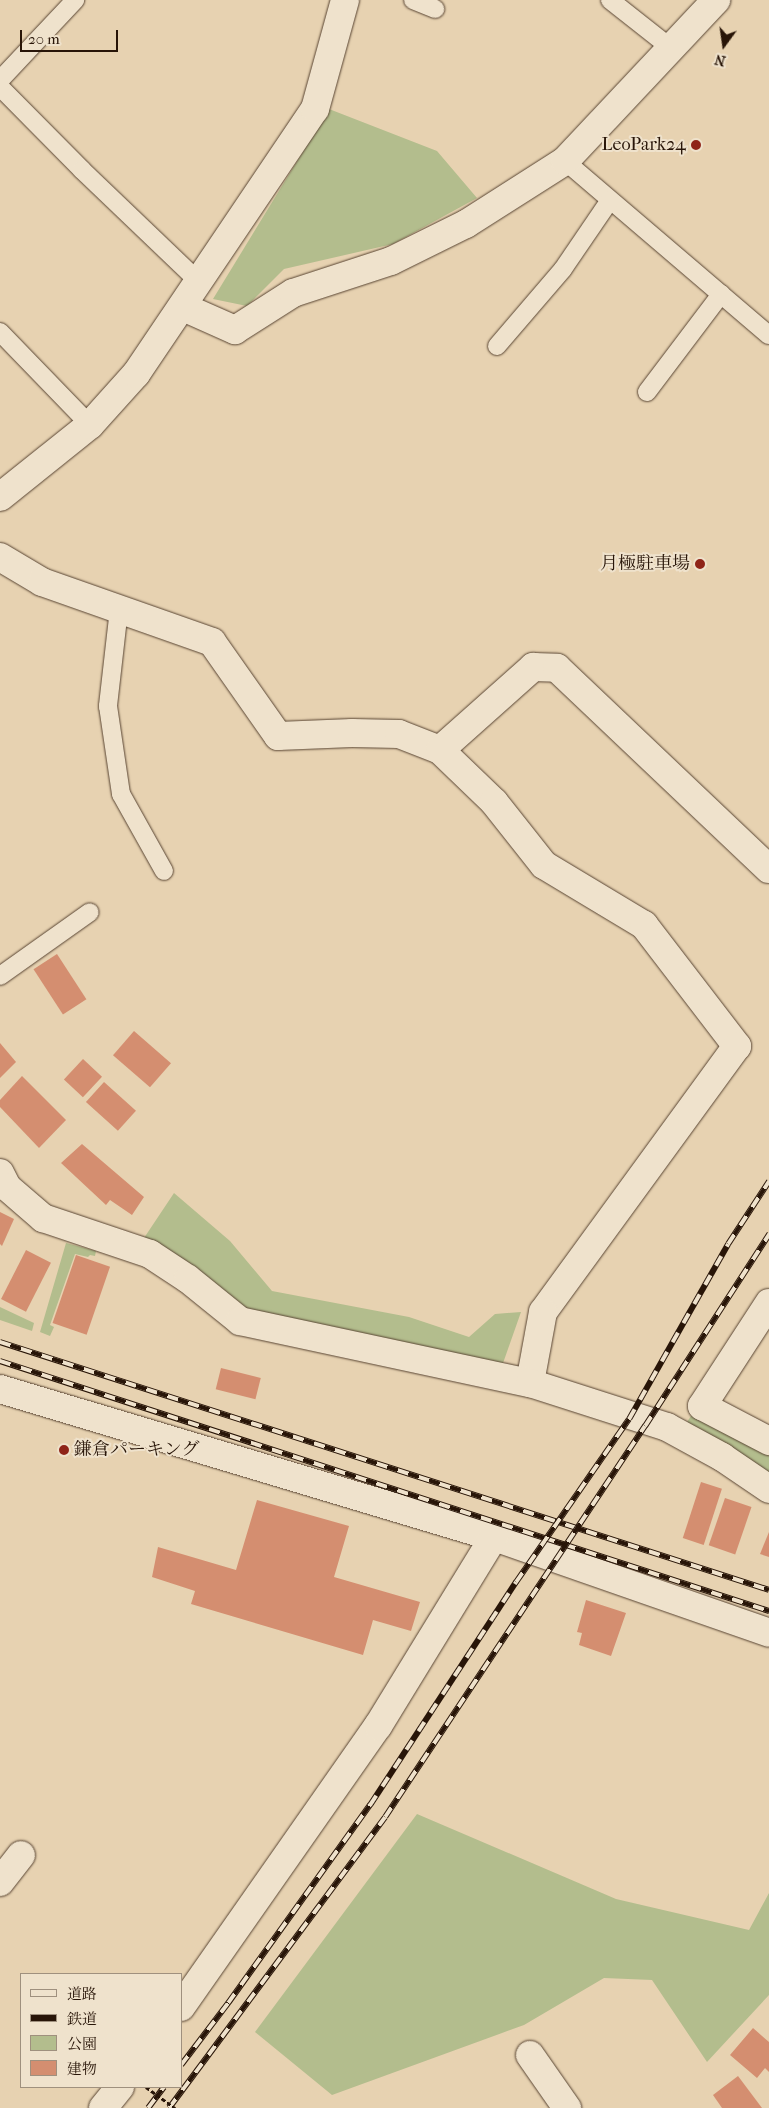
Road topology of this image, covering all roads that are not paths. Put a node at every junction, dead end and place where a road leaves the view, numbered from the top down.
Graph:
1 (75, 0) edge
2 (345, 0) edge
3 (413, 0) edge
4 (610, 0) edge
5 (716, 0) edge
6 (435, 9) dead end
7 (672, 49) junction
8 (0, 80) edge
9 (0, 87) edge
10 (564, 161) junction
11 (610, 200) junction
12 (199, 282) junction
13 (721, 294) junction
14 (183, 306) junction
15 (0, 332) edge
16 (769, 335) edge
17 (497, 346) dead end
18 (647, 392) dead end
19 (90, 425) junction
20 (0, 497) edge
21 (0, 557) edge
22 (119, 609) junction
23 (440, 750) junction
24 (769, 869) edge
25 (164, 870) dead end
26 (90, 912) dead end
27 (0, 976) edge
28 (0, 1173) edge
29 (769, 1303) edge
30 (530, 1383) junction
31 (0, 1389) edge
32 (769, 1441) edge
33 (769, 1489) edge
34 (494, 1537) junction
35 (769, 1633) edge
36 (21, 1855) dead end
37 (0, 1882) edge
38 (182, 2006) edge
39 (530, 2055) dead end
40 (119, 2088) edge
41 (103, 2108) edge
42 (567, 2108) edge

1 - 8 lane
2 - 12 street
3 - 6 lane
4 - 7 lane
5 - 7 street
7 - 10 street
9 - 12 lane
10 - 11 lane
10 - 14 street
11 - 13 lane
11 - 17 lane
12 - 14 street
13 - 16 lane
13 - 18 lane
14 - 19 street
15 - 19 lane
19 - 20 street
21 - 22 street
22 - 23 street
22 - 25 lane
23 - 24 street
23 - 30 street
26 - 27 lane
28 - 30 street
29 - 32 street
30 - 33 street
31 - 34 street
34 - 35 street
34 - 38 street
36 - 37 street
39 - 42 street
40 - 41 street

